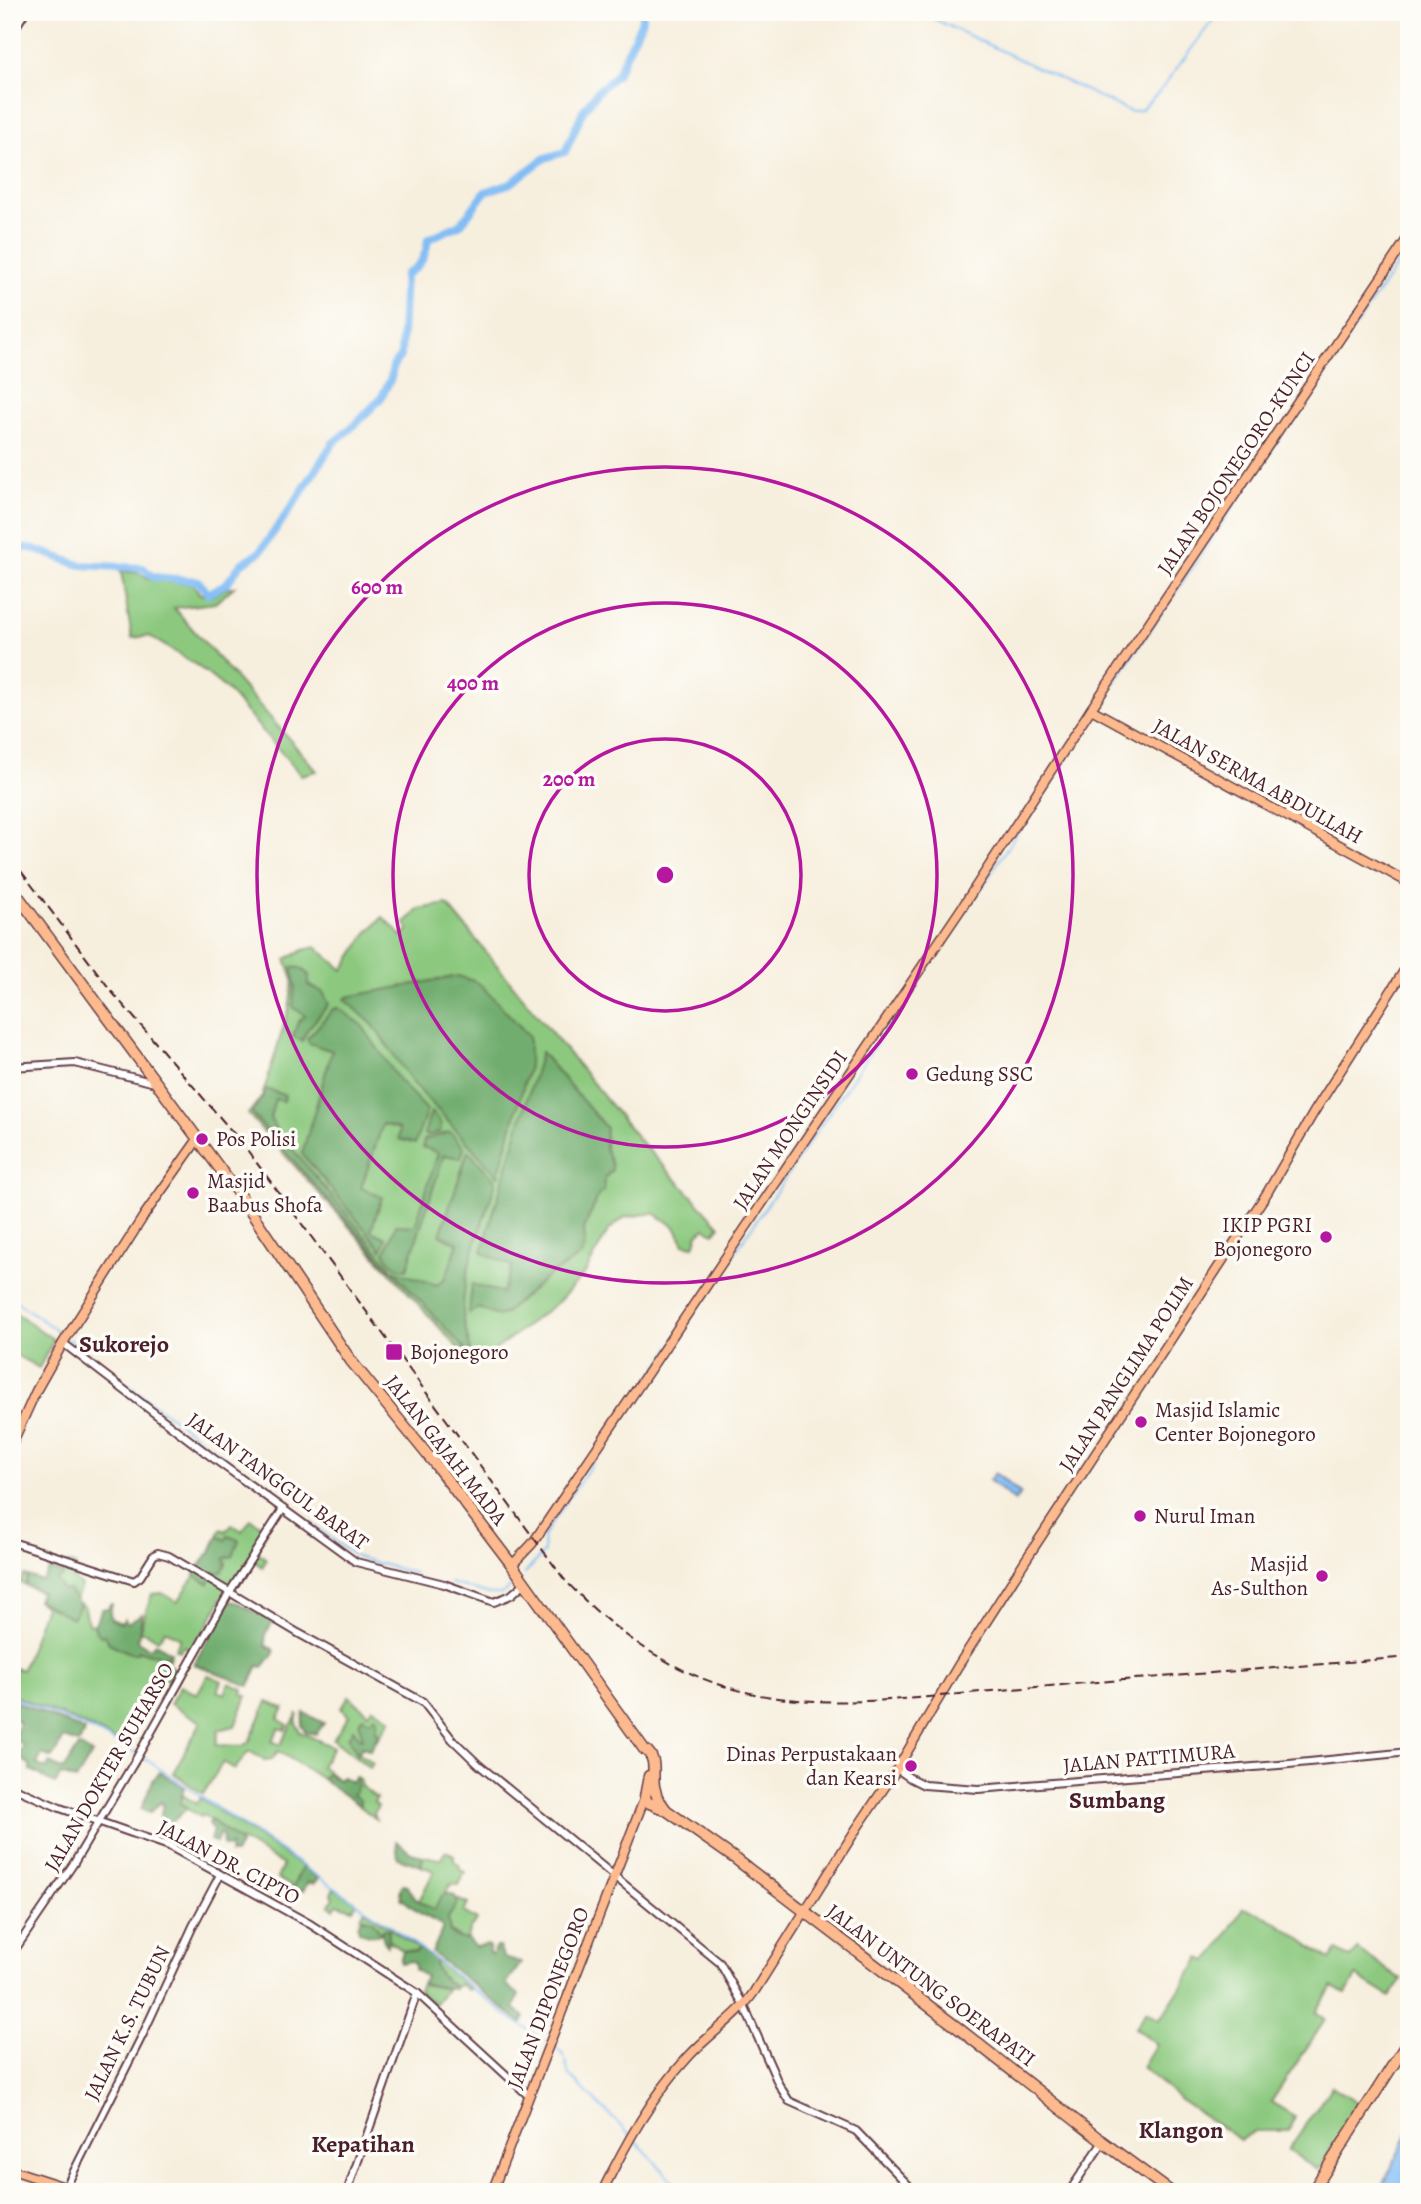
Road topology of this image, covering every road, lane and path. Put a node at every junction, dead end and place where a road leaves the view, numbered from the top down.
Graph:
1 (25, 12) edge
2 (12, 33) edge
3 (1409, 236) edge
4 (1094, 711) junction
5 (1409, 883) edge
6 (12, 888) edge
7 (1409, 963) edge
8 (12, 1067) edge
9 (157, 1083) junction
10 (198, 1139) junction
11 (63, 1343) junction
12 (12, 1444) edge
13 (283, 1509) junction
14 (12, 1542) edge
15 (512, 1565) junction
16 (523, 1580) junction
17 (229, 1593) junction
18 (1409, 1752) edge
19 (897, 1769) junction
20 (12, 1787) edge
21 (650, 1796) junction
22 (98, 1820) junction
23 (220, 1875) junction
24 (614, 1878) junction
25 (803, 1912) junction
26 (12, 1954) edge
27 (417, 1993) junction
28 (744, 2006) junction
29 (1409, 2040) edge
30 (529, 2096) junction
31 (1103, 2142) junction
32 (12, 2170) edge
33 (66, 2187) junction
34 (80, 2192) edge
35 (347, 2192) edge
36 (492, 2192) edge
37 (602, 2192) edge
38 (915, 2192) edge
39 (1069, 2192) edge
40 (1171, 2192) edge
41 (1312, 2192) edge

1 - 2 street
3 - 4 main road, JALAN BOJONEGORO-KUNCI
4 - 5 main road, JALAN SERMA ABDULLAH
4 - 15 main road, JALAN MONGINSIDI
6 - 9 highway, JALAN GAJAH MADA
7 - 19 main road, JALAN PANGLIMA POLIM
8 - 9 street
9 - 10 highway, JALAN GAJAH MADA
10 - 11 main road
10 - 15 highway, JALAN GAJAH MADA
11 - 12 main road
11 - 13 street, JALAN TANGGUL BARAT
13 - 16 street, JALAN TANGGUL BARAT
13 - 17 street, JALAN DOKTER SUHARSO
14 - 17 street
15 - 16 highway, JALAN GAJAH MADA
16 - 21 highway, JALAN GAJAH MADA
17 - 22 street, JALAN DOKTER SUHARSO
17 - 24 street
18 - 19 street, JALAN PATTIMURA
19 - 25 main road
20 - 22 street, JALAN DR. CIPTO
21 - 24 main road, JALAN DIPONEGORO
21 - 25 highway, JALAN UNTUNG SOERAPATI
22 - 23 street, JALAN DR. CIPTO
22 - 26 street, JALAN DOKTER SUHARSO
23 - 27 street, JALAN DR. CIPTO
23 - 33 street, JALAN K.S. TUBUN
24 - 28 street
24 - 30 main road, JALAN DIPONEGORO
25 - 28 main road
25 - 31 highway, JALAN UNTUNG SOERAPATI
27 - 30 street, JALAN DR. CIPTO
27 - 35 street
28 - 37 main road
28 - 38 street
29 - 41 highway
30 - 36 main road, JALAN DIPONEGORO
31 - 39 street
31 - 40 highway, JALAN UNTUNG SOERAPATI
32 - 33 main road
33 - 34 main road

